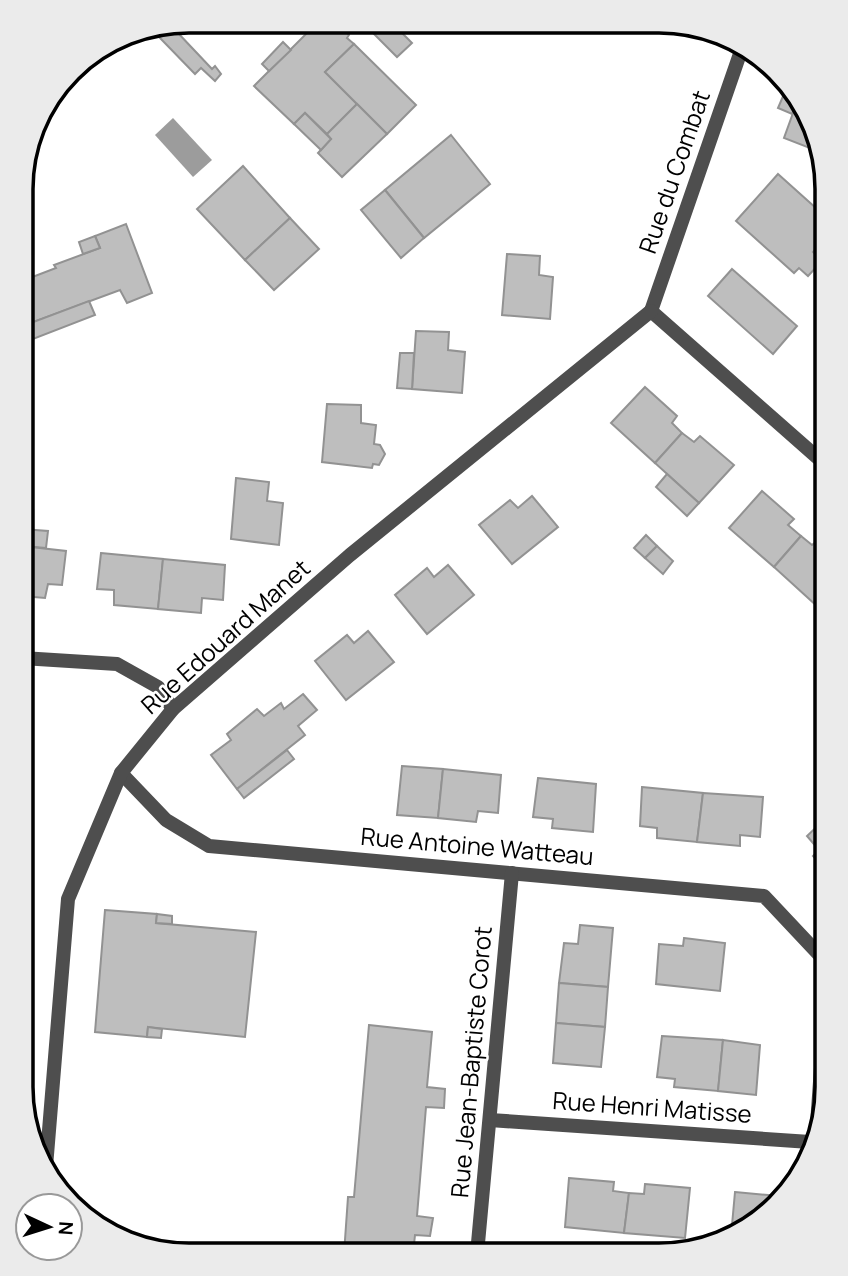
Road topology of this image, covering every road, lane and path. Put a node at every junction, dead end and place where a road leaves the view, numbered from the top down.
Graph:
1 (740, 56) edge
2 (651, 311) junction
3 (815, 455) edge
4 (33, 659) edge
5 (173, 709) junction
6 (121, 773) junction
7 (512, 873) junction
8 (814, 949) edge
9 (490, 1120) junction
10 (804, 1142) edge
11 (47, 1151) edge
12 (478, 1243) edge

1 - 2 street, Rue du Combat
2 - 3 street
2 - 5 street, Rue Edouard Manet
4 - 5 street
5 - 6 street, Rue Edouard Manet
6 - 7 street, Rue Antoine Watteau
6 - 11 street, Rue Edouard Manet
7 - 8 street, Rue Antoine Watteau
7 - 9 street, Rue Jean-Baptiste Corot
9 - 10 street, Rue Henri Matisse
9 - 12 street, Rue Jean-Baptiste Corot

